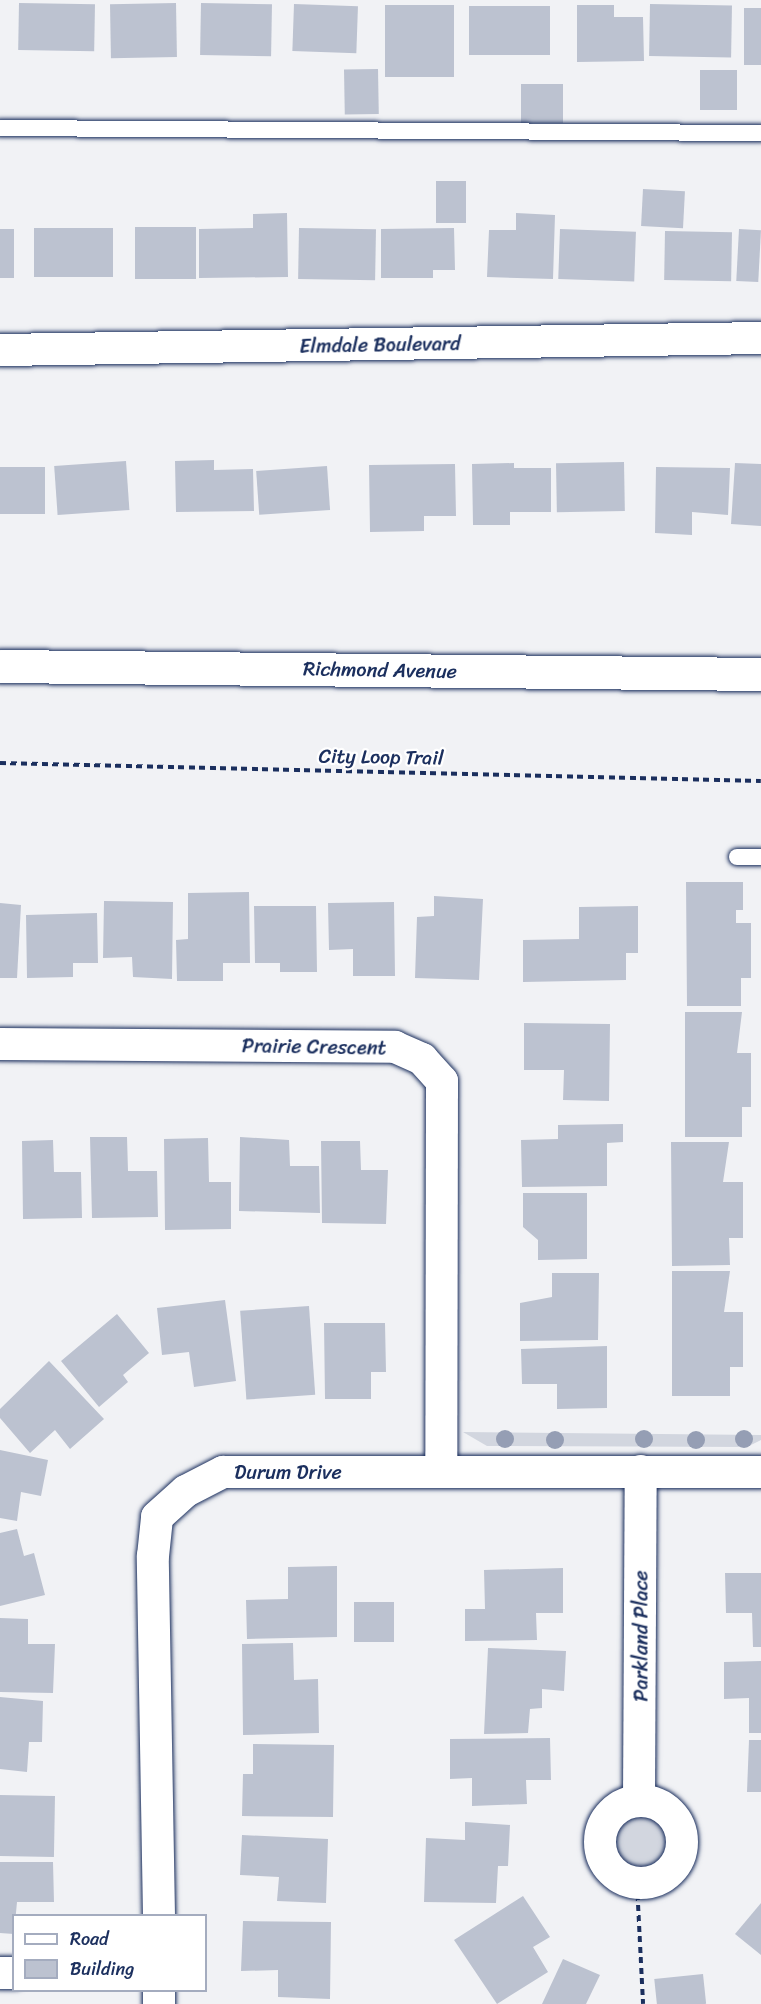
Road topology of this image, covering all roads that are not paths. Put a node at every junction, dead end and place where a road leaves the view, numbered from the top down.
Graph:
1 (0, 128) edge
2 (761, 133) edge
3 (761, 338) edge
4 (0, 350) edge
5 (0, 666) edge
6 (761, 675) edge
7 (737, 857) dead end
8 (761, 857) edge
9 (0, 1044) edge
10 (441, 1471) junction
11 (641, 1471) junction
12 (761, 1472) edge
13 (639, 1801) junction
14 (159, 1914) edge

1 - 2 lane
3 - 4 street, Elmdale Boulevard
5 - 6 main road, Richmond Avenue
7 - 8 lane
9 - 10 street, Prairie Crescent
10 - 11 street, Durum Drive
10 - 14 street, Durum Drive
11 - 12 street, Durum Drive
11 - 13 street, Parkland Place
13 - 13 street

